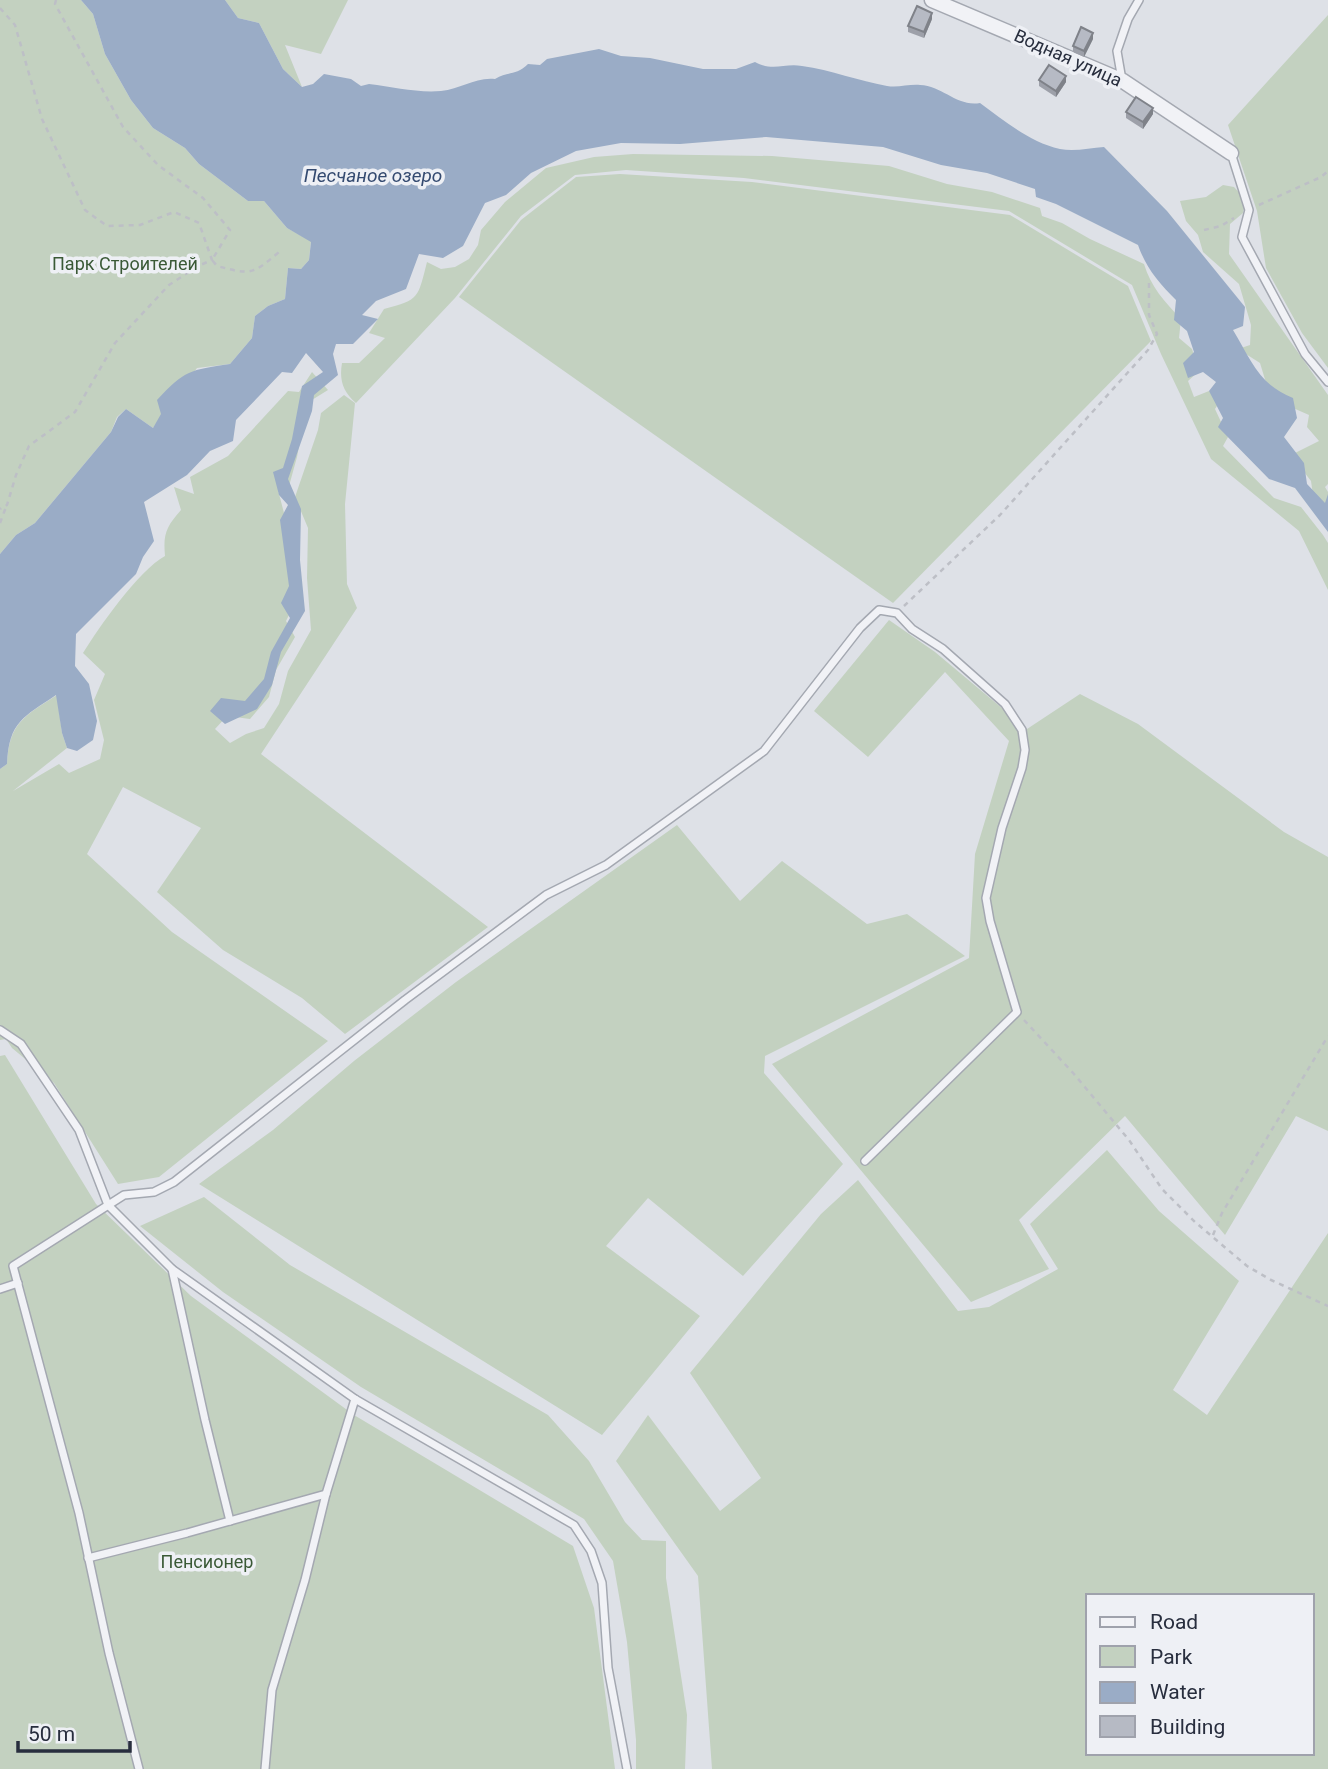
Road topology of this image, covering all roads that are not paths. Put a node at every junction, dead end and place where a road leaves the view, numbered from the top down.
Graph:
1 (932, 0) edge
2 (1139, 0) edge
3 (1123, 81) junction
4 (1231, 153) joint
5 (1328, 382) edge
6 (0, 1030) edge
7 (864, 1161) dead end
8 (108, 1205) junction
9 (172, 1269) junction
10 (18, 1283) junction
11 (0, 1289) edge
12 (355, 1399) junction
13 (326, 1493) junction
14 (230, 1521) junction
15 (88, 1558) junction
16 (139, 1769) edge
17 (265, 1769) edge
18 (627, 1769) edge

1 - 3 street, Водная улица
2 - 3 lane
3 - 4 street, Водная улица
4 - 5 lane
6 - 8 lane
7 - 8 lane
8 - 9 lane
8 - 10 lane
9 - 12 lane
9 - 14 lane
10 - 11 lane
10 - 15 lane
12 - 13 lane
12 - 18 lane
13 - 14 lane
13 - 17 lane
14 - 15 lane
15 - 16 lane

